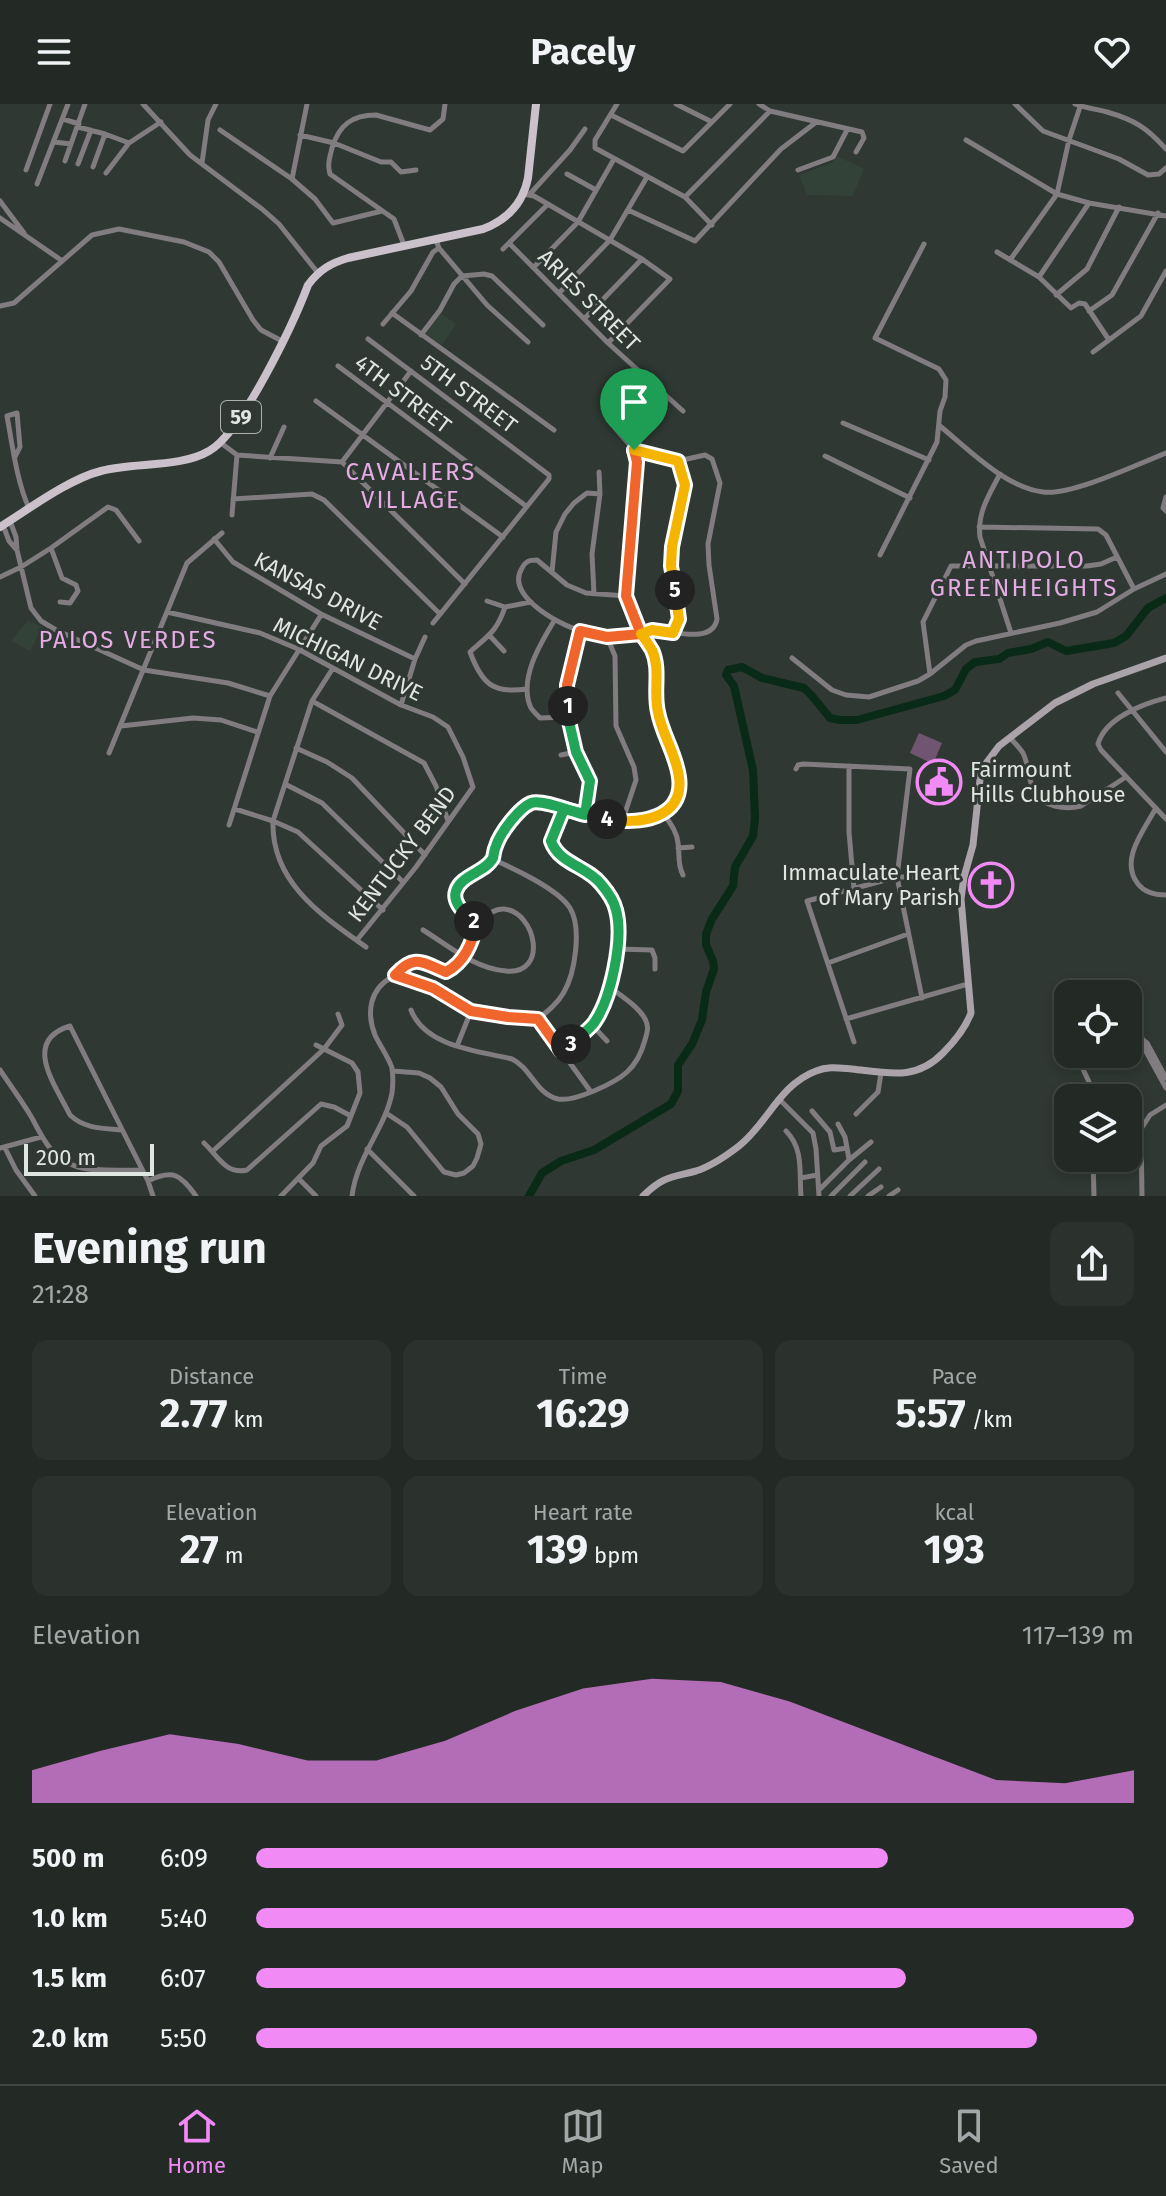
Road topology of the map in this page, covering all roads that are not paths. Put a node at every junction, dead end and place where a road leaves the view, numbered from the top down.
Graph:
1 (50, 104) edge
2 (68, 104) edge
3 (85, 104) edge
4 (143, 104) edge
5 (216, 104) edge
6 (307, 104) edge
7 (445, 104) edge
8 (536, 104) edge
9 (617, 104) edge
10 (676, 104) edge
11 (730, 104) edge
12 (759, 104) edge
13 (1015, 104) edge
14 (1079, 105) edge
15 (770, 111) junction
16 (611, 115) junction
17 (63, 119) junction
18 (161, 122) junction
19 (712, 122) junction
20 (815, 123) junction
21 (78, 125) junction
22 (585, 129) dead end
23 (91, 130) junction
24 (220, 130) dead end
25 (847, 130) junction
26 (105, 134) junction
27 (300, 135) junction
28 (966, 140) dead end
29 (1069, 140) junction
30 (54, 142) junction
31 (129, 143) junction
32 (334, 143) junction
33 (71, 144) junction
34 (1166, 149) edge
35 (856, 152) dead end
36 (614, 159) junction
37 (65, 161) dead end
38 (202, 163) junction
39 (78, 164) dead end
40 (93, 167) dead end
41 (1166, 168) edge
42 (26, 170) dead end
43 (416, 170) dead end
44 (798, 170) dead end
45 (106, 173) dead end
46 (567, 174) dead end
47 (647, 177) junction
48 (292, 179) junction
49 (37, 184) dead end
50 (596, 190) junction
51 (526, 194) junction
52 (1057, 194) junction
53 (685, 197) junction
54 (0, 201) edge
55 (1089, 203) junction
56 (547, 205) junction
57 (1119, 207) junction
58 (383, 210) junction
59 (628, 210) junction
60 (1158, 213) junction
61 (1166, 216) edge
62 (0, 218) edge
63 (578, 222) junction
64 (712, 225) junction
65 (27, 237) junction
66 (610, 240) junction
67 (509, 243) junction
68 (438, 244) junction
69 (924, 244) dead end
70 (404, 245) junction
71 (503, 249) dead end
72 (997, 252) dead end
73 (642, 259) junction
74 (61, 260) junction
75 (1010, 260) junction
76 (534, 267) junction
77 (1166, 271) edge
78 (318, 273) junction
79 (462, 276) junction
80 (1039, 277) junction
81 (560, 292) junction
82 (1056, 295) junction
83 (0, 306) edge
84 (1089, 311) junction
85 (392, 313) junction
86 (585, 318) junction
87 (383, 324) dead end
88 (543, 325) dead end
89 (421, 335) junction
90 (368, 339) dead end
91 (1109, 340) junction
92 (282, 341) junction
93 (528, 342) dead end
94 (608, 343) junction
95 (1093, 352) dead end
96 (338, 366) dead end
97 (412, 370) junction
98 (316, 401) dead end
99 (387, 402) junction
100 (683, 411) dead end
101 (843, 423) dead end
102 (939, 426) junction
103 (284, 427) dead end
104 (615, 428) dead end
105 (554, 430) dead end
106 (363, 434) junction
107 (221, 443) junction
108 (634, 450) junction
109 (1166, 453) edge
110 (237, 455) junction
111 (825, 456) dead end
112 (15, 457) junction
113 (270, 458) junction
114 (929, 460) junction
115 (678, 461) junction
116 (342, 462) junction
117 (599, 472) dead end
118 (1000, 474) junction
119 (600, 494) junction
120 (1166, 497) edge
121 (910, 498) junction
122 (233, 499) junction
123 (526, 506) junction
124 (29, 509) junction
125 (1166, 511) edge
126 (232, 515) dead end
127 (5, 524) edge
128 (979, 527) junction
129 (222, 533) dead end
130 (503, 537) junction
131 (214, 539) junction
132 (139, 541) dead end
133 (51, 548) junction
134 (880, 555) dead end
135 (1117, 557) junction
136 (990, 566) junction
137 (21, 567) junction
138 (552, 572) junction
139 (1166, 574) edge
140 (0, 577) edge
141 (465, 584) junction
142 (1134, 589) junction
143 (594, 594) junction
144 (626, 596) junction
145 (487, 601) dead end
146 (60, 602) dead end
147 (531, 602) junction
148 (505, 607) junction
149 (167, 612) junction
150 (321, 614) junction
151 (440, 614) junction
152 (554, 621) junction
153 (433, 623) dead end
154 (580, 631) junction
155 (673, 633) junction
156 (1011, 633) junction
157 (641, 634) junction
158 (489, 635) junction
159 (607, 637) junction
160 (424, 638) dead end
161 (298, 649) junction
162 (504, 651) dead end
163 (792, 658) dead end
164 (1166, 658) edge
165 (415, 659) junction
166 (333, 668) junction
167 (144, 670) junction
168 (930, 674) junction
169 (527, 689) junction
170 (1118, 693) dead end
171 (270, 696) junction
172 (1166, 698) edge
173 (312, 701) junction
174 (401, 705) junction
175 (1132, 709) junction
176 (568, 717) junction
177 (121, 726) junction
178 (257, 732) junction
179 (1009, 737) junction
180 (296, 748) junction
181 (576, 752) junction
182 (1166, 752) edge
183 (109, 753) dead end
184 (561, 755) dead end
185 (849, 766) junction
186 (796, 769) dead end
187 (1126, 777) junction
188 (285, 784) junction
189 (473, 787) joint
190 (1156, 808) junction
191 (235, 809) junction
192 (564, 809) junction
193 (664, 814) junction
194 (585, 815) junction
195 (1166, 819) edge
196 (273, 821) junction
197 (449, 822) junction
198 (622, 822) junction
199 (229, 825) dead end
200 (692, 847) dead end
201 (678, 848) junction
202 (425, 855) junction
203 (492, 859) junction
204 (683, 875) dead end
205 (897, 877) junction
206 (964, 877) junction
207 (403, 882) junction
208 (854, 889) junction
209 (1166, 895) edge
210 (383, 910) junction
211 (477, 923) junction
212 (423, 930) dead end
213 (908, 934) junction
214 (357, 940) junction
215 (366, 947) dead end
216 (617, 949) junction
217 (463, 957) junction
218 (828, 963) junction
219 (655, 969) dead end
220 (395, 975) junction
221 (969, 984) junction
222 (610, 987) junction
223 (922, 998) junction
224 (411, 1010) dead end
225 (471, 1011) junction
226 (338, 1014) dead end
227 (538, 1019) junction
228 (846, 1019) junction
229 (592, 1025) junction
230 (1143, 1040) joint
231 (607, 1041) dead end
232 (854, 1042) dead end
233 (316, 1045) dead end
234 (457, 1046) junction
235 (324, 1049) junction
236 (561, 1051) junction
237 (0, 1070) edge
238 (393, 1071) junction
239 (881, 1073) junction
240 (1166, 1078) edge
241 (1166, 1088) edge
242 (591, 1092) junction
243 (778, 1098) junction
244 (1166, 1105) edge
245 (812, 1111) dead end
246 (386, 1113) junction
247 (856, 1114) dead end
248 (351, 1116) junction
249 (838, 1124) dead end
250 (122, 1130) junction
251 (786, 1131) dead end
252 (41, 1137) junction
253 (871, 1142) dead end
254 (204, 1143) dead end
255 (2, 1148) edge
256 (847, 1148) junction
257 (367, 1149) junction
258 (213, 1151) junction
259 (849, 1160) junction
260 (865, 1162) dead end
261 (879, 1169) dead end
262 (142, 1170) junction
263 (1093, 1172) edge
264 (817, 1175) junction
265 (801, 1178) junction
266 (299, 1179) junction
267 (148, 1181) junction
268 (881, 1187) dead end
269 (898, 1190) dead end
270 (819, 1193) edge
271 (35, 1196) edge
272 (153, 1196) edge
273 (196, 1196) edge
274 (281, 1196) edge
275 (316, 1196) edge
276 (352, 1196) edge
277 (414, 1196) edge
278 (643, 1196) edge
279 (801, 1196) edge
280 (831, 1196) edge
281 (850, 1196) edge
282 (868, 1196) edge
283 (889, 1196) edge
284 (1094, 1196) edge
285 (1142, 1196) edge

1 - 42 street
2 - 17 street
3 - 21 street
4 - 18 street
5 - 38 street
6 - 27 street
7 - 32 street
8 - 51 main road
9 - 16 street
10 - 19 street
11 - 19 street
12 - 15 street
13 - 29 street
14 - 29 street
14 - 34 street
15 - 20 street
15 - 53 street
16 - 19 street
16 - 36 street
17 - 21 street
17 - 30 street
18 - 31 street
18 - 38 street
20 - 25 street
20 - 64 street
21 - 23 street
21 - 33 street
22 - 51 street
23 - 26 street
23 - 39 street
24 - 48 street
25 - 35 street
25 - 44 street
26 - 31 street
26 - 40 street
27 - 32 street
27 - 48 street
28 - 52 street
29 - 41 street
29 - 52 street
30 - 33 street
30 - 49 street
31 - 45 street
32 - 43 street
32 - 58 street
33 - 37 street
36 - 47 street
36 - 50 street
38 - 78 street
46 - 50 street
47 - 53 street
47 - 59 street
48 - 58 street
50 - 63 street
51 - 56 street
51 - 68 main road
52 - 55 street
52 - 75 street
53 - 64 street
54 - 65 street
55 - 57 street
55 - 80 street
56 - 63 street
56 - 67 street
57 - 60 street
57 - 82 street
58 - 70 street
59 - 64 street
59 - 66 street
60 - 61 street
60 - 84 street
62 - 65 street
63 - 66 street
63 - 76 street
65 - 74 street
66 - 73 street
66 - 81 street
67 - 71 street
67 - 76 street, ARIES STREET
68 - 70 main road
68 - 79 street
68 - 85 street
69 - 102 street
70 - 78 main road
72 - 75 street
73 - 86 street
73 - 94 street
74 - 83 street
74 - 92 street
75 - 80 street
76 - 81 street, ARIES STREET
77 - 91 street
78 - 92 main road, 59
79 - 88 street
79 - 89 street
79 - 93 street
80 - 82 street
81 - 86 street, ARIES STREET
82 - 84 street
84 - 91 street
85 - 87 street
85 - 89 street
86 - 94 street, ARIES STREET
89 - 105 street
90 - 97 street, 5TH STREET
91 - 95 street
92 - 107 main road, 59
94 - 100 street, ARIES STREET
96 - 99 street, 4TH STREET
97 - 99 street
97 - 123 street, 5TH STREET
98 - 106 street
99 - 106 street
99 - 123 street, 4TH STREET
101 - 114 street
102 - 114 street
102 - 118 street
103 - 113 street
104 - 108 street
106 - 116 street
106 - 130 street
107 - 110 street
107 - 124 main road, 59
108 - 115 street
108 - 144 street
109 - 118 street
110 - 113 street
110 - 122 street
111 - 121 street
112 - 112 street
112 - 124 street
113 - 116 street
114 - 121 street
115 - 155 street
115 - 155 street
116 - 141 street
117 - 119 street
118 - 128 street
119 - 138 street
119 - 143 street
120 - 125 street
121 - 134 street
122 - 126 street
122 - 151 street
123 - 130 street
124 - 127 main road, 59
127 - 137 street
128 - 135 street
128 - 136 street
129 - 131 street
130 - 141 street
131 - 149 street
131 - 150 street, KANSAS DRIVE
132 - 133 street
133 - 137 street
133 - 146 street
135 - 136 street
135 - 142 street
136 - 156 street
136 - 168 street
137 - 140 street
137 - 167 street
138 - 143 street
138 - 147 street
139 - 142 street
141 - 151 street
142 - 156 street
143 - 144 street
144 - 157 street
145 - 148 street
147 - 148 street
147 - 152 street
148 - 158 street
149 - 161 street, MICHIGAN DRIVE
149 - 167 street
150 - 161 street
150 - 165 street, KANSAS DRIVE
151 - 153 street
152 - 154 street
152 - 169 street
154 - 159 street
154 - 176 street
155 - 157 street
156 - 168 street
157 - 159 street
157 - 193 street
158 - 162 street
158 - 169 street
159 - 198 street
160 - 165 street
161 - 166 street, MICHIGAN DRIVE
161 - 171 street
163 - 168 street
164 - 179 street
165 - 174 street
166 - 173 street
166 - 174 street, MICHIGAN DRIVE
167 - 171 street
167 - 177 street
169 - 176 street
170 - 175 street
171 - 178 street
172 - 175 street
173 - 180 street
173 - 197 street
174 - 189 street, MICHIGAN DRIVE
175 - 182 street
175 - 187 street
176 - 181 street
177 - 178 street
177 - 183 street
178 - 191 street
179 - 187 street
179 - 206 street
180 - 188 street
180 - 202 street
181 - 184 street
181 - 194 street
185 - 186 street
185 - 205 street
185 - 208 street
187 - 190 street
188 - 196 street
188 - 207 street
189 - 197 street, KENTUCKY BEND
190 - 195 street
190 - 209 street
191 - 196 street
191 - 199 street
192 - 194 street
192 - 203 street
192 - 216 street
193 - 198 street
193 - 201 street
194 - 198 street
196 - 210 street
196 - 214 street, KENTUCKY BEND
197 - 202 street, KENTUCKY BEND
200 - 201 street
201 - 204 street
202 - 207 street, KENTUCKY BEND
203 - 211 street
203 - 227 street
205 - 206 street
205 - 208 street
205 - 213 street
206 - 221 street
207 - 210 street, KENTUCKY BEND
208 - 218 street
210 - 214 street, KENTUCKY BEND
211 - 217 street
211 - 217 street
212 - 217 street
213 - 218 street
213 - 223 street
214 - 215 street, KENTUCKY BEND
216 - 219 street
216 - 222 street
217 - 220 street
218 - 228 street
220 - 225 street
220 - 238 street
221 - 223 street
221 - 239 street
222 - 229 street
222 - 242 street
223 - 228 street
224 - 234 street
225 - 227 street
225 - 234 street
226 - 235 street
227 - 236 street
228 - 232 street
229 - 231 street
229 - 236 street
230 - 240 street
230 - 241 street
233 - 235 street
234 - 242 street
235 - 248 street
235 - 258 street
236 - 242 street
237 - 252 street
238 - 246 street
238 - 246 street
239 - 243 street
239 - 247 street
243 - 264 street
243 - 278 street
244 - 285 street
245 - 256 street
246 - 257 street
248 - 258 street
248 - 266 street
249 - 256 street
250 - 250 street
250 - 262 street
251 - 265 street
252 - 255 street
252 - 262 street
253 - 259 street
254 - 258 street
255 - 271 street
256 - 259 street
257 - 276 street
257 - 277 street
259 - 270 street
260 - 280 street
261 - 281 street
262 - 267 street
263 - 284 street
264 - 265 street
264 - 270 street
265 - 279 street
266 - 274 street
266 - 275 street
267 - 272 street
267 - 273 street
268 - 282 street
269 - 283 street

